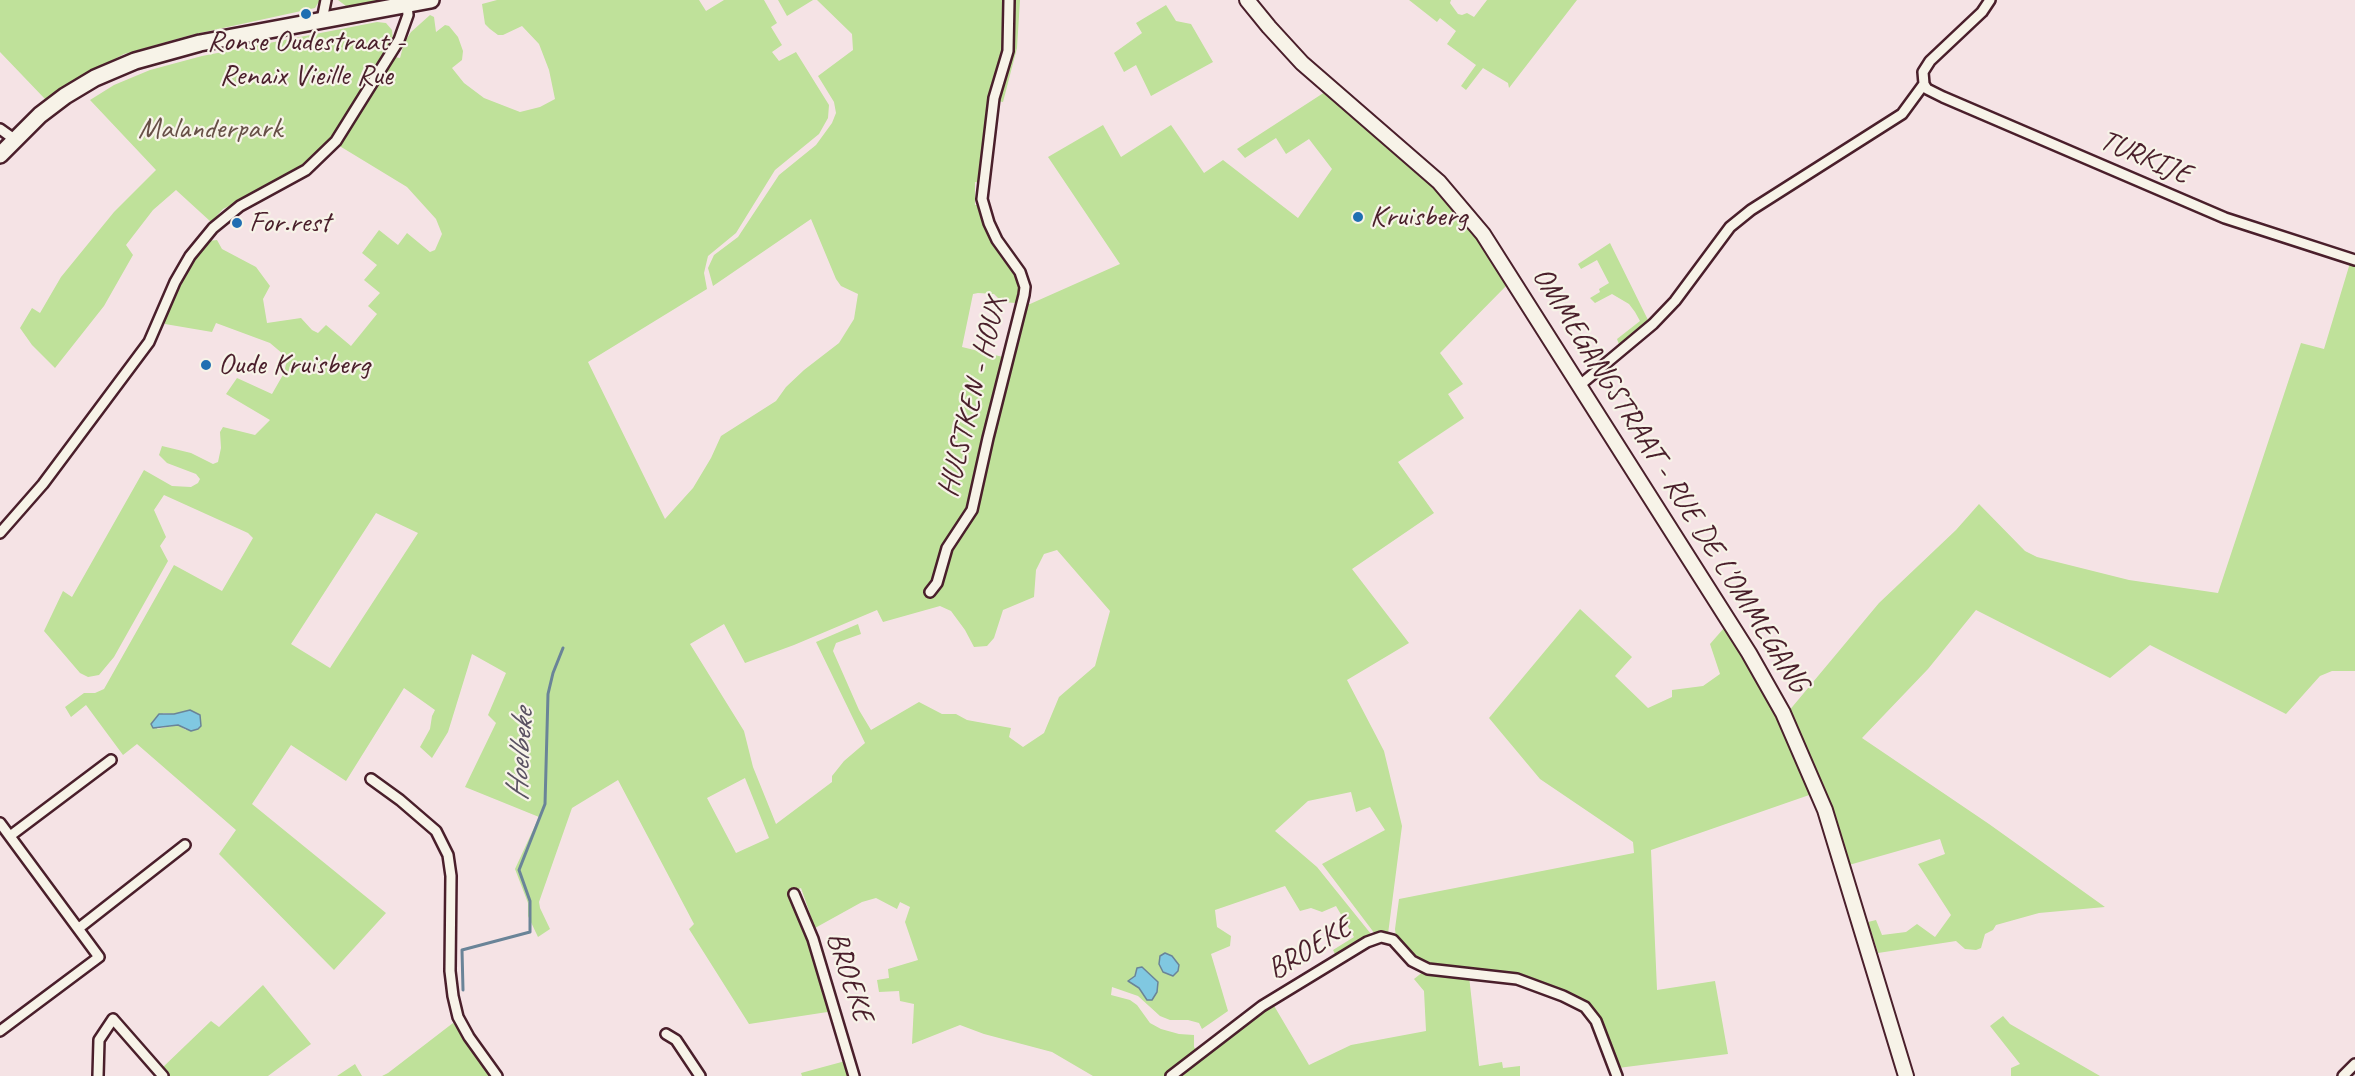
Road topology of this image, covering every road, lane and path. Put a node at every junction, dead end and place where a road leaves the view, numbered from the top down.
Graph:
1 (326, 0) edge
2 (431, 0) edge
3 (1009, 0) edge
4 (1247, 0) edge
5 (1990, 0) edge
6 (407, 5) junction
7 (322, 20) junction
8 (1924, 84) junction
9 (0, 129) edge
10 (14, 139) junction
11 (0, 155) edge
12 (2355, 260) edge
13 (1580, 385) junction
14 (0, 534) edge
15 (930, 592) dead end
16 (111, 760) dead end
17 (371, 779) dead end
18 (0, 823) edge
19 (10, 836) junction
20 (185, 845) dead end
21 (794, 894) dead end
22 (79, 928) junction
23 (0, 1031) edge
24 (666, 1034) dead end
25 (2355, 1064) edge
26 (98, 1076) edge
27 (163, 1076) edge
28 (497, 1076) edge
29 (700, 1076) edge
30 (855, 1076) edge
31 (1171, 1076) edge
32 (1617, 1076) edge
33 (1906, 1076) edge
34 (2343, 1076) edge

1 - 7 street
2 - 6 main road
3 - 15 street, HULSTKEN - HOUX
4 - 13 main road, OMMEGANGSTRAAT - RUE DE L'OMMEGANG
5 - 8 street
6 - 7 main road
6 - 14 street
7 - 10 main road
8 - 12 street, TURKIJE
8 - 13 street
9 - 10 street
10 - 11 main road
13 - 33 main road, OMMEGANGSTRAAT - RUE DE L'OMMEGANG
16 - 19 street
17 - 28 street
18 - 19 street
19 - 22 street
20 - 22 street
21 - 30 street, BROEKE
22 - 23 street
24 - 29 street
25 - 34 street
26 - 27 street
31 - 32 street, BROEKE

